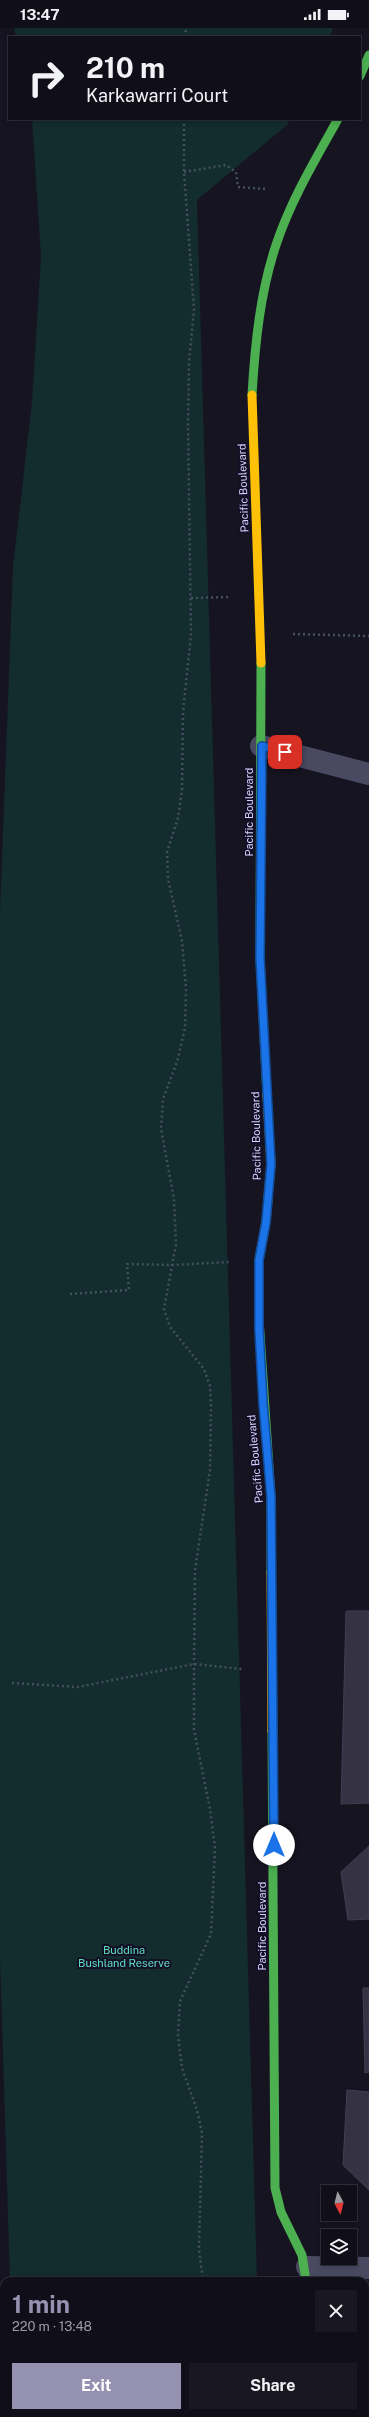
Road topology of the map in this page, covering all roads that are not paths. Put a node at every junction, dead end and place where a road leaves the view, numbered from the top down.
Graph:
1 (369, 55) edge
2 (361, 74) edge
3 (369, 74) edge
4 (361, 83) edge
5 (337, 120) edge
6 (262, 746) junction
7 (369, 774) edge
8 (369, 2268) edge
9 (306, 2274) edge

1 - 2 street
3 - 4 street
5 - 6 street, Pacific Boulevard
6 - 7 street
6 - 9 street, Pacific Boulevard
8 - 9 street

